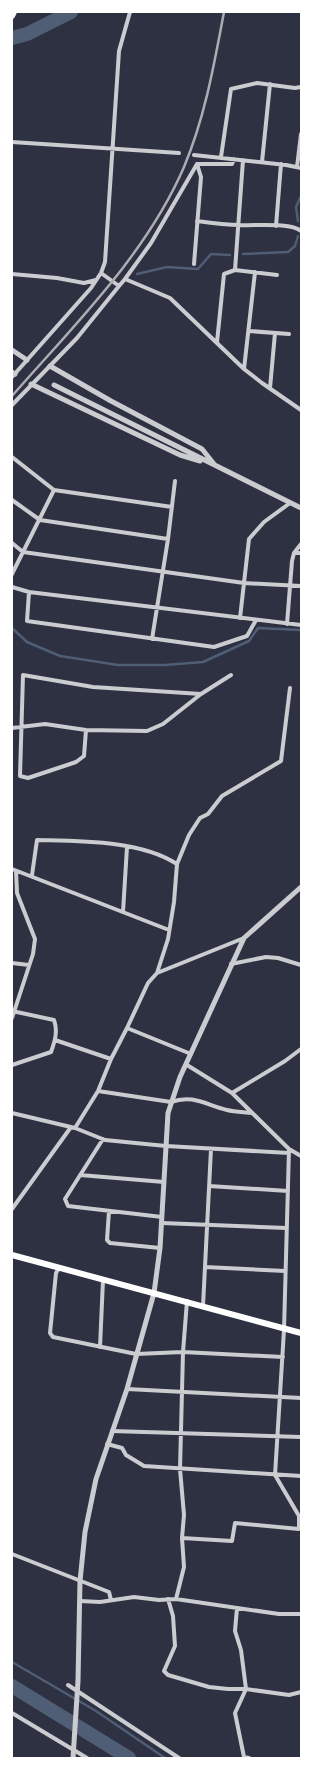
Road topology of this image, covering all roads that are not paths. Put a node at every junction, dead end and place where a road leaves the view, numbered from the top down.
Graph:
1 (14, 12) edge
2 (130, 12) edge
3 (12, 16) edge
4 (270, 84) junction
5 (301, 87) edge
6 (301, 134) edge
7 (12, 142) edge
8 (113, 149) junction
9 (179, 153) dead end
10 (194, 155) dead end
11 (221, 157) junction
12 (234, 159) junction
13 (243, 160) junction
14 (262, 162) junction
15 (197, 164) junction
16 (281, 164) junction
17 (299, 168) edge
18 (197, 221) junction
19 (239, 225) junction
20 (276, 226) junction
21 (301, 231) edge
22 (194, 264) dead end
23 (235, 270) junction
24 (255, 272) junction
25 (102, 273) junction
26 (12, 274) edge
27 (277, 275) dead end
28 (125, 279) junction
29 (96, 280) junction
30 (119, 286) junction
31 (249, 331) junction
32 (275, 333) junction
33 (289, 334) dead end
34 (218, 342) junction
35 (12, 350) edge
36 (27, 360) junction
37 (50, 366) junction
38 (244, 369) junction
39 (13, 374) edge
40 (31, 384) junction
41 (54, 385) dead end
42 (270, 388) junction
43 (12, 405) edge
44 (301, 410) edge
45 (12, 457) edge
46 (214, 465) junction
47 (175, 481) dead end
48 (54, 490) junction
49 (12, 500) edge
50 (290, 503) junction
51 (172, 507) junction
52 (301, 508) edge
53 (40, 520) junction
54 (168, 539) junction
55 (12, 543) edge
56 (301, 544) edge
57 (24, 552) junction
58 (294, 553) junction
59 (301, 553) edge
60 (163, 571) junction
61 (12, 574) edge
62 (244, 582) junction
63 (290, 586) junction
64 (301, 586) edge
65 (12, 587) edge
66 (30, 592) junction
67 (157, 606) junction
68 (240, 618) junction
69 (256, 620) junction
70 (287, 624) junction
71 (301, 625) edge
72 (152, 639) junction
73 (231, 675) dead end
74 (290, 688) dead end
75 (201, 694) junction
76 (20, 727) junction
77 (12, 728) edge
78 (86, 730) junction
79 (127, 847) junction
80 (177, 864) junction
81 (14, 870) edge
82 (32, 876) junction
83 (301, 887) edge
84 (123, 912) junction
85 (169, 930) junction
86 (244, 938) junction
87 (12, 963) edge
88 (231, 964) junction
89 (29, 965) junction
90 (301, 965) edge
91 (157, 973) junction
92 (13, 1012) edge
93 (12, 1018) edge
94 (127, 1028) junction
95 (55, 1040) junction
96 (301, 1049) edge
97 (191, 1054) junction
98 (111, 1059) junction
99 (187, 1065) junction
100 (12, 1066) edge
101 (98, 1091) junction
102 (232, 1093) junction
103 (171, 1102) junction
104 (12, 1113) edge
105 (252, 1113) junction
106 (73, 1128) junction
107 (103, 1139) junction
108 (166, 1146) junction
109 (211, 1148) junction
110 (289, 1151) junction
111 (301, 1156) edge
112 (80, 1175) junction
113 (164, 1182) junction
114 (209, 1186) junction
115 (288, 1190) junction
116 (12, 1209) edge
117 (109, 1211) junction
118 (162, 1220) junction
119 (207, 1225) junction
120 (286, 1228) junction
121 (160, 1248) junction
122 (12, 1256) edge
123 (205, 1267) junction
124 (59, 1268) junction
125 (285, 1271) junction
126 (103, 1280) junction
127 (154, 1293) junction
128 (187, 1302) junction
129 (203, 1306) junction
130 (284, 1330) junction
131 (301, 1333) edge
132 (100, 1347) junction
133 (183, 1352) junction
134 (136, 1354) junction
135 (283, 1357) junction
136 (127, 1389) junction
137 (183, 1392) junction
138 (280, 1397) junction
139 (301, 1398) edge
140 (112, 1431) junction
141 (181, 1433) junction
142 (278, 1436) junction
143 (301, 1437) edge
144 (107, 1444) junction
145 (180, 1469) junction
146 (275, 1475) junction
147 (301, 1476) edge
148 (300, 1517) edge
149 (182, 1538) junction
150 (12, 1554) edge
151 (80, 1581) junction
152 (168, 1599) junction
153 (176, 1599) junction
154 (110, 1600) junction
155 (80, 1601) junction
156 (237, 1608) junction
157 (301, 1614) edge
158 (68, 1685) dead end
159 (246, 1689) junction
160 (301, 1692) edge
161 (12, 1713) edge
162 (73, 1750) junction
163 (73, 1758) edge
164 (87, 1758) edge
165 (179, 1758) edge
166 (246, 1758) edge

1 - 3 main road
2 - 8 street
4 - 5 street
4 - 11 street
4 - 14 street
6 - 17 street
7 - 8 street
8 - 9 street
8 - 25 street
10 - 11 street
11 - 12 street
12 - 13 street
12 - 15 street
13 - 14 street
13 - 19 street
14 - 16 street
15 - 18 street
15 - 28 street
16 - 17 street
16 - 20 street
18 - 19 street
18 - 22 street
19 - 20 street
19 - 23 street
20 - 21 street
23 - 24 street
23 - 34 street
24 - 27 street
24 - 31 street
25 - 29 street
25 - 30 street
26 - 29 street
28 - 30 street
28 - 34 street
29 - 36 street
30 - 37 street
31 - 32 street
31 - 38 street
32 - 33 street
32 - 42 street
34 - 38 street
35 - 36 street
36 - 39 street
37 - 40 street
37 - 46 street
38 - 42 street
40 - 43 street
40 - 46 street
41 - 46 street
42 - 44 street
45 - 48 street
46 - 50 street
47 - 51 street
48 - 51 street
48 - 53 street
49 - 53 street
50 - 52 street
50 - 62 street
51 - 54 street
53 - 54 street
53 - 57 street
54 - 60 street
55 - 57 street
56 - 58 street
57 - 60 street
57 - 61 street
58 - 59 street
58 - 63 street
60 - 62 street
60 - 67 street
62 - 63 street
62 - 68 street
63 - 64 street
63 - 70 street
65 - 66 street
66 - 67 street
66 - 72 street
67 - 68 street
67 - 72 street
68 - 69 street
69 - 70 street
69 - 72 street
70 - 71 street
73 - 75 street
74 - 80 street
75 - 76 street
75 - 78 street
76 - 77 street
76 - 78 street
76 - 78 street
79 - 80 street
79 - 82 street
79 - 84 street
80 - 85 street
81 - 82 street
81 - 89 street
82 - 84 street
83 - 86 street
84 - 85 street
85 - 91 street
86 - 88 street
86 - 91 street
87 - 89 street
88 - 90 street
88 - 97 street
89 - 92 street
91 - 94 street
92 - 93 street
92 - 95 street
94 - 97 street
94 - 98 street
95 - 98 street
95 - 100 street
96 - 102 street
97 - 99 street
98 - 101 street
99 - 102 street
99 - 103 street
101 - 103 street
101 - 106 street
102 - 105 street
103 - 105 street
103 - 108 street
104 - 106 street
105 - 110 street
106 - 107 street
106 - 116 street
107 - 108 street
107 - 112 street
108 - 109 street
108 - 113 street
109 - 110 street
109 - 114 street
110 - 111 street
110 - 115 street
112 - 113 street
112 - 117 street
113 - 118 street
114 - 115 street
114 - 119 street
115 - 120 street
117 - 118 street
117 - 121 street
118 - 119 street
118 - 121 street
119 - 120 street
119 - 123 street
120 - 125 street
121 - 127 street
122 - 124 main road
123 - 125 street
123 - 129 street
124 - 126 main road
124 - 132 street
125 - 130 street
126 - 127 main road
126 - 132 street
127 - 128 main road
127 - 134 street
128 - 129 main road
128 - 133 street
129 - 130 main road
130 - 131 main road
130 - 135 street
132 - 134 street
133 - 134 street
133 - 135 street
133 - 137 street
134 - 136 street
135 - 138 street
136 - 137 street
136 - 140 street
137 - 138 street
137 - 141 street
138 - 139 street
138 - 142 street
140 - 141 street
140 - 144 street
141 - 142 street
141 - 145 street
142 - 143 street
142 - 146 street
144 - 145 street
144 - 151 street
145 - 146 street
145 - 149 street
146 - 147 street
146 - 148 street
148 - 149 street
149 - 153 street
150 - 151 street
151 - 154 street
151 - 155 street
152 - 153 street
152 - 154 street
152 - 159 street
153 - 156 street
154 - 155 street
155 - 162 street
156 - 157 street
156 - 159 street
158 - 165 street
159 - 160 street
159 - 166 street
161 - 162 street
162 - 163 street
162 - 164 street

